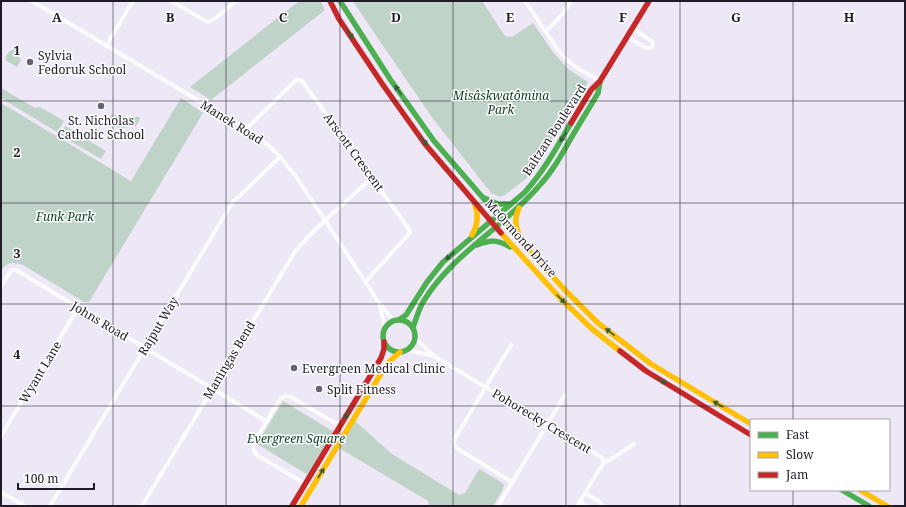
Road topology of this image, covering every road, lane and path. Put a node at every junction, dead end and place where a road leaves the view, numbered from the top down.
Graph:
1 (32, 1) edge
2 (133, 1) edge
3 (171, 1) edge
4 (236, 1) edge
5 (330, 1) edge
6 (340, 1) edge
7 (525, 1) edge
8 (572, 1) edge
9 (649, 1) edge
10 (633, 28) junction
11 (546, 31) junction
12 (627, 37) junction
13 (106, 46) junction
14 (600, 81) junction
15 (246, 129) junction
16 (280, 157) junction
17 (372, 178) junction
18 (482, 197) junction
19 (472, 200) junction
20 (511, 204) junction
21 (520, 205) junction
22 (497, 216) junction
23 (326, 220) junction
24 (502, 221) junction
25 (490, 222) junction
26 (495, 227) junction
27 (469, 239) junction
28 (473, 246) junction
29 (526, 248) junction
30 (515, 250) junction
31 (365, 282) junction
32 (1, 286) edge
33 (378, 301) junction
34 (78, 308) junction
35 (400, 319) junction
36 (393, 320) junction
37 (385, 327) junction
38 (413, 328) junction
39 (415, 338) junction
40 (384, 342) junction
41 (511, 345) dead end
42 (145, 348) junction
43 (402, 352) junction
44 (434, 356) junction
45 (485, 388) junction
46 (213, 389) junction
47 (565, 395) dead end
48 (266, 421) junction
49 (750, 423) edge
50 (547, 425) junction
51 (340, 426) junction
52 (347, 430) junction
53 (750, 434) edge
54 (1, 436) edge
55 (634, 444) dead end
56 (603, 462) junction
57 (512, 482) junction
58 (305, 484) junction
59 (312, 488) junction
60 (844, 491) edge
61 (862, 491) edge
62 (1, 492) edge
63 (585, 493) junction
64 (579, 504) edge
65 (25, 506) edge
66 (50, 506) edge
67 (142, 506) edge
68 (292, 506) edge
69 (301, 506) edge
70 (498, 506) edge
71 (587, 506) edge
72 (602, 506) edge
73 (869, 506) edge
74 (887, 506) edge

1 - 13 street, Manek Road
2 - 13 street
3 - 4 street
5 -> 19 main road, McOrmond Drive
18 -> 6 main road, McOrmond Drive
7 - 11 street
8 - 11 street
9 - 10 main road, Baltzan Boulevard
10 - 12 main road, Baltzan Boulevard
10 - 12 street
11 - 14 street
12 - 14 main road, Baltzan Boulevard
13 - 15 street, Manek Road
14 -> 20 main road, Baltzan Boulevard
14 - 21 main road, Baltzan Boulevard
15 - 16 street, Manek Road
15 - 17 street, Arscott Crescent
16 - 23 street, Manek Road
16 - 42 street, Rajput Way
17 - 23 street, Maningas Bend
17 - 31 street, Arscott Crescent
18 - 20 main road
18 - 22 main road, McOrmond Drive
19 - 25 main road, McOrmond Drive
19 - 27 main road
20 - 22 main road, Baltzan Boulevard
21 - 24 main road, Baltzan Boulevard
21 - 29 main road
22 - 24 main road, McOrmond Drive
22 - 25 main road, Baltzan Boulevard
23 - 31 street, Manek Road
23 - 46 street, Maningas Bend
24 - 26 main road, Baltzan Boulevard
24 - 29 main road, McOrmond Drive
25 - 26 main road, McOrmond Drive
25 - 27 main road, Baltzan Boulevard
26 - 28 main road, Baltzan Boulevard
26 - 30 main road, McOrmond Drive
27 -> 35 main road, Baltzan Boulevard
28 - 30 main road
28 - 38 main road, Baltzan Boulevard
49 -> 29 main road, McOrmond Drive
30 -> 53 main road, McOrmond Drive
31 - 33 street, Manek Road
32 - 34 street, Johns Road
33 - 36 street, Manek Road
33 - 37 street, Manek Road
34 - 42 street, Johns Road
34 - 54 street, Wyant Lane
35 - 36 main road
35 - 38 main road
36 - 37 main road
37 - 40 main road
38 - 39 main road
39 - 43 main road
39 - 44 street, Pohorecky Crescent
40 - 43 main road
40 -> 51 main road
41 - 45 street
42 - 46 street, Johns Road
42 - 66 street, Rajput Way
43 - 44 street, Pohorecky Crescent
43 - 52 main road
44 - 45 street, Pohorecky Crescent
45 - 50 street, Pohorecky Crescent
45 - 57 street
46 - 48 street, Johns Road
46 - 67 street, Maningas Bend
47 - 50 street
48 - 51 street
48 - 58 street
50 - 56 street, Pohorecky Crescent
50 - 57 street
51 - 52 street
51 - 58 main road
59 -> 52 main road
55 - 56 street
56 - 63 street, Pohorecky Crescent
57 - 70 street
58 - 59 street
58 - 68 main road
59 - 69 main road
60 - 73 main road
61 - 74 main road
62 - 65 street
63 - 64 street, Pohorecky Crescent
63 - 72 street
64 - 71 street

